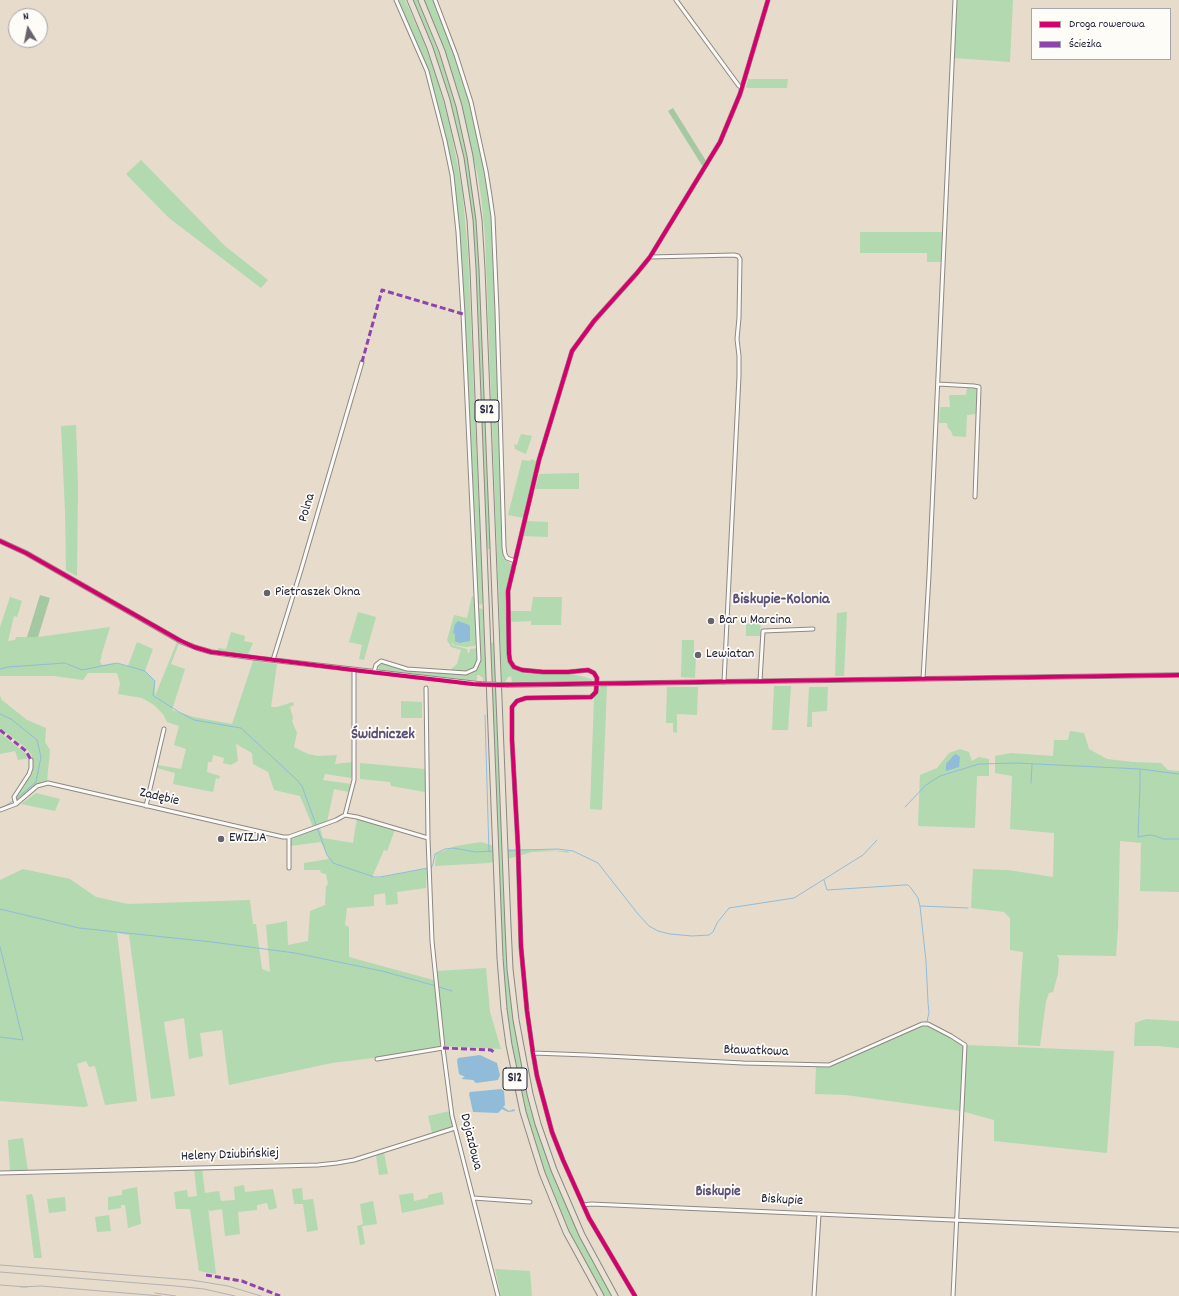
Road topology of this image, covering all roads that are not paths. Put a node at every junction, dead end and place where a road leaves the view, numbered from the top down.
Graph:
1 (396, 0) edge
2 (410, 0) edge
3 (421, 0) edge
4 (435, 0) edge
5 (676, 0) edge
6 (768, 0) edge
7 (956, 0) edge
8 (742, 88) junction
9 (650, 257) junction
10 (362, 362) dead end
11 (938, 384) junction
12 (975, 497) dead end
13 (0, 541) edge
14 (514, 561) junction
15 (813, 629) dead end
16 (273, 660) junction
17 (354, 670) junction
18 (374, 672) junction
19 (1179, 675) edge
20 (923, 679) junction
21 (760, 681) junction
22 (724, 682) junction
23 (597, 684) junction
24 (426, 688) dead end
25 (164, 730) dead end
26 (31, 760) dead end
27 (15, 801) junction
28 (146, 806) junction
29 (0, 810) edge
30 (345, 815) junction
31 (289, 837) junction
32 (428, 838) junction
33 (289, 868) dead end
34 (443, 1048) junction
35 (533, 1053) junction
36 (377, 1059) dead end
37 (455, 1128) junction
38 (0, 1173) edge
39 (473, 1198) junction
40 (530, 1202) dead end
41 (583, 1205) junction
42 (819, 1214) junction
43 (957, 1220) junction
44 (1179, 1230) edge
45 (498, 1296) edge
46 (601, 1296) edge
47 (615, 1296) edge
48 (635, 1296) edge
49 (814, 1296) edge
50 (953, 1296) edge

1 - 18 street
2 - 46 highway, S12
3 - 47 highway, S12
4 - 14 street
5 - 8 street
6 - 8 street
7 - 11 street
8 - 9 street
9 - 14 street
9 - 22 street
10 - 16 street, Polna
11 - 12 street
11 - 20 street
13 - 16 street
14 - 23 street
15 - 21 street
16 - 17 street
17 - 18 street
17 - 30 street
18 - 23 street, bridge
19 - 20 street
20 - 21 street
21 - 22 street
22 - 23 street
23 - 35 street
24 - 32 street, Dojazdowa
25 - 28 street
26 - 27 street
27 - 28 street, Zadębie
27 - 29 street, Zadębie
28 - 31 street, Zadębie
30 - 31 street, Zadębie
30 - 32 street
31 - 33 street
32 - 34 street, Dojazdowa
34 - 36 street
34 - 37 street, Dojazdowa
35 - 41 street
35 - 43 street, Bławatkowa
37 - 38 street, Heleny Dziubińskiej
37 - 39 street, Dojazdowa
39 - 40 street
39 - 45 street, Dojazdowa
41 - 42 street, Biskupie
41 - 48 street
42 - 43 street, Biskupie
42 - 49 street
43 - 44 street, Biskupie
43 - 50 street

